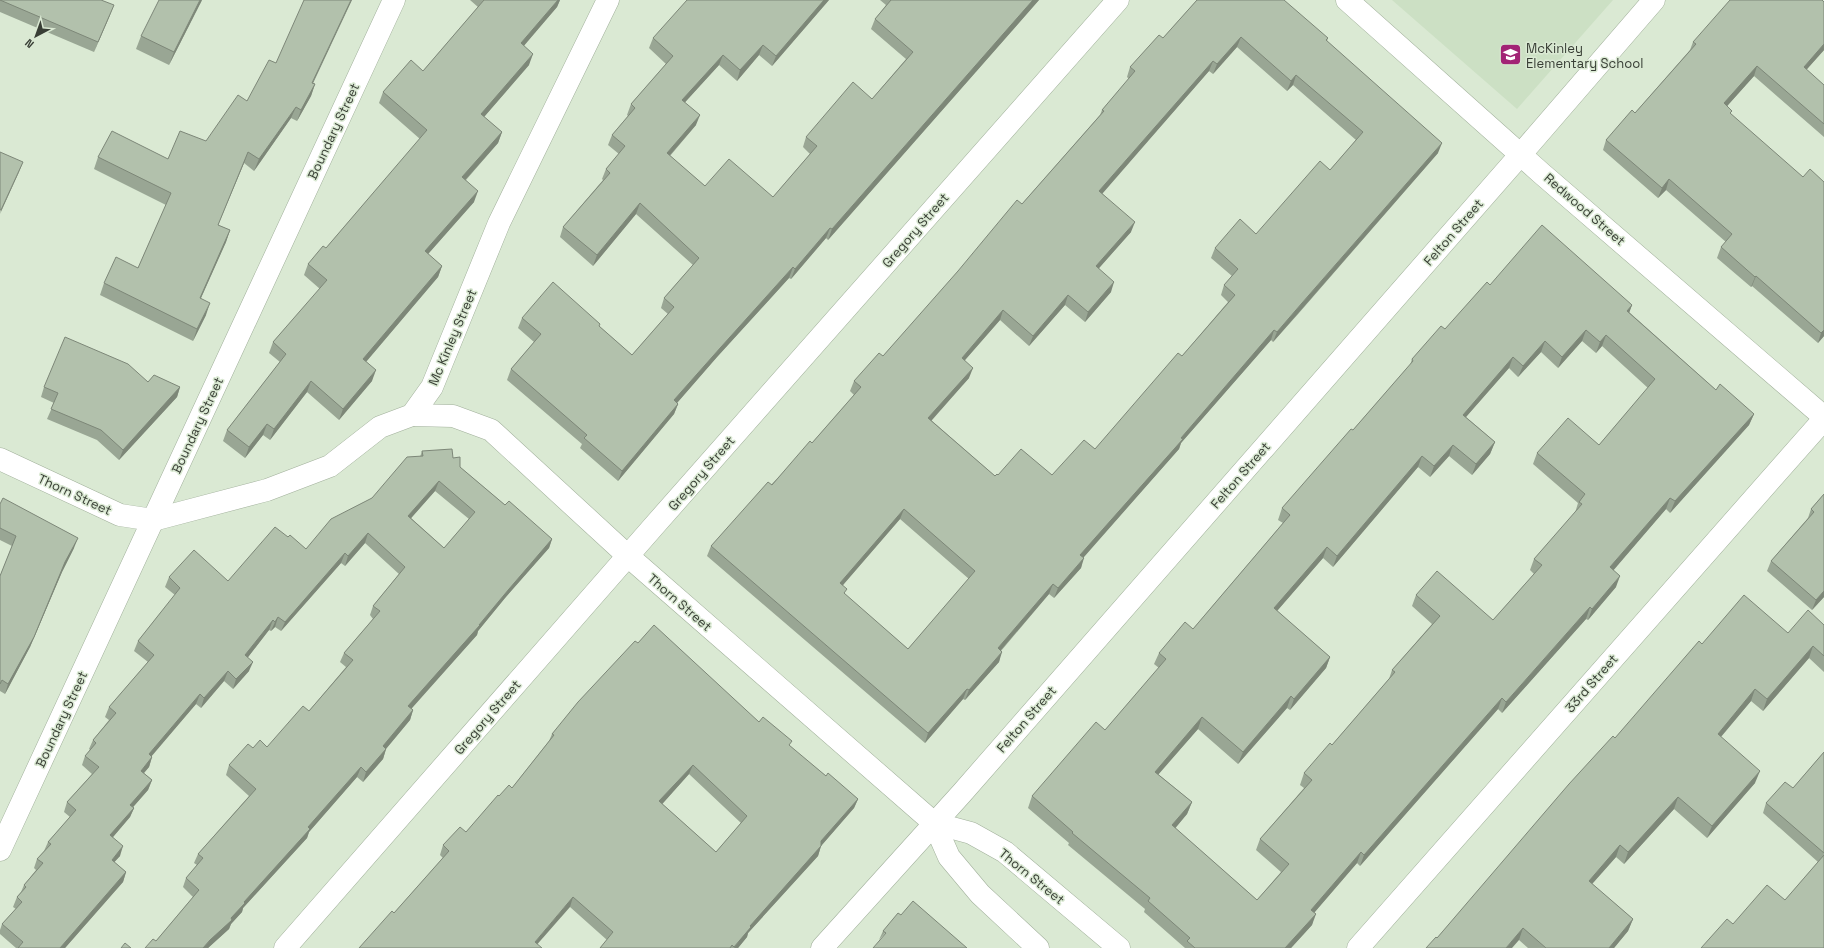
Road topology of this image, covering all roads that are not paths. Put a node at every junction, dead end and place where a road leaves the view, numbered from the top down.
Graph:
1 (394, 0) edge
2 (608, 0) edge
3 (1118, 0) edge
4 (1347, 0) edge
5 (1654, 0) edge
6 (1521, 154) junction
7 (412, 415) junction
8 (1824, 418) edge
9 (0, 460) edge
10 (153, 520) junction
11 (628, 556) junction
12 (934, 823) junction
13 (0, 850) edge
14 (285, 948) edge
15 (822, 948) edge
16 (1038, 948) edge
17 (1119, 948) edge
18 (1358, 948) edge

1 - 10 street, Boundary Street
2 - 7 street, Mc Kinley Street
3 - 11 street, Gregory Street
4 - 6 street, Redwood Street
5 - 6 street, Felton Street
6 - 8 street, Redwood Street
6 - 12 street, Felton Street
7 - 10 street
7 - 11 street, Thorn Street
8 - 18 street, 33rd Street
9 - 10 street, Thorn Street
10 - 13 street, Boundary Street
11 - 12 street, Thorn Street
11 - 14 street, Gregory Street
12 - 15 street, Felton Street
12 - 16 street, Thorn Street
12 - 17 street, Thorn Street

